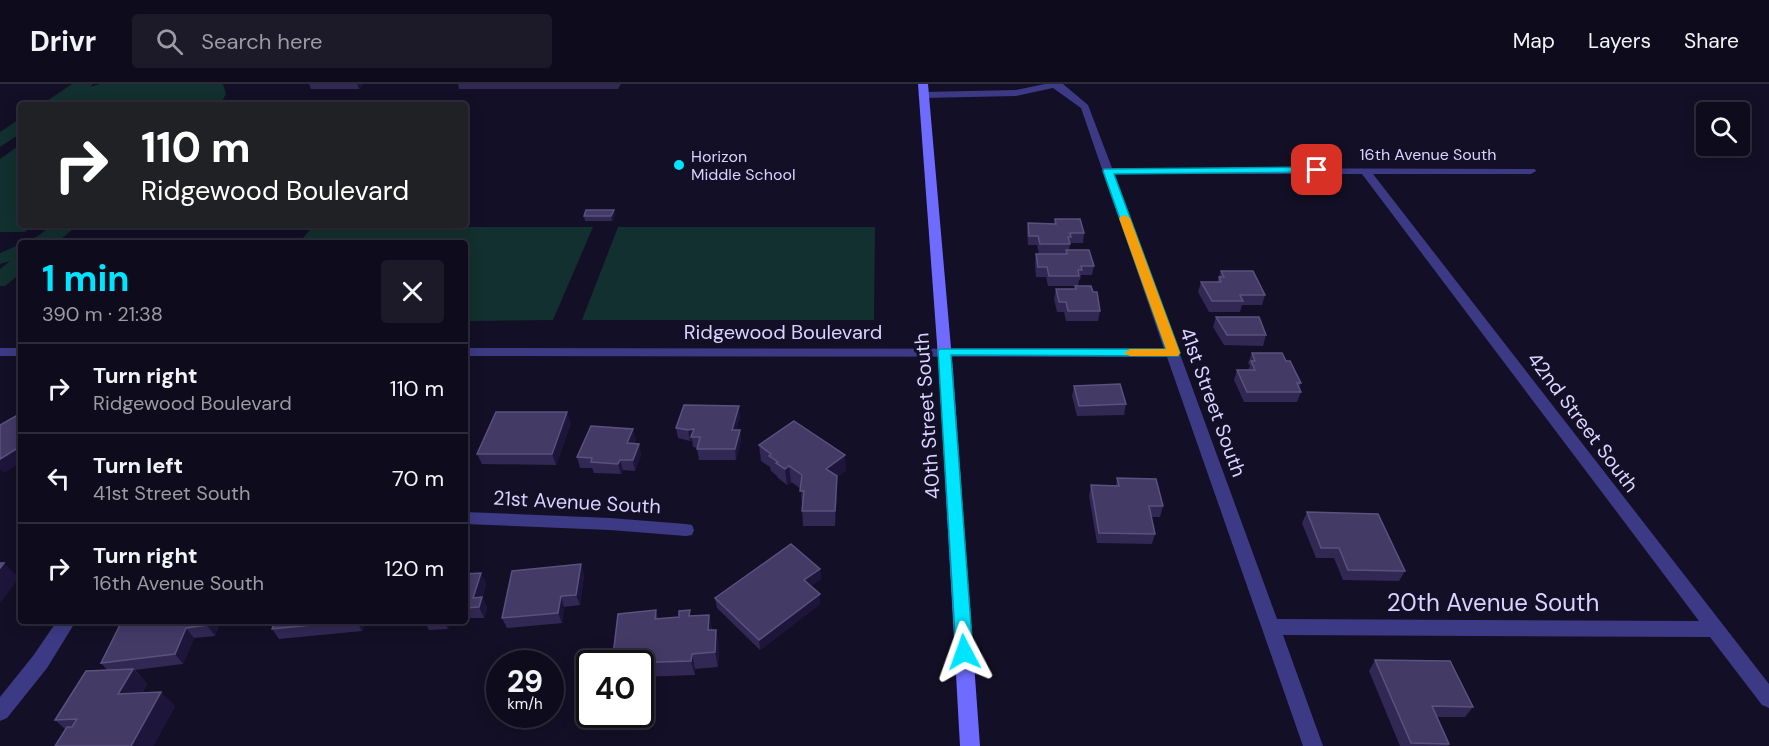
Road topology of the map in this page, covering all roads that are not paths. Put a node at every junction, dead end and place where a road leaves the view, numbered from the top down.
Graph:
1 (1057, 85) edge
2 (923, 89) edge
3 (1364, 170) junction
4 (1108, 171) junction
5 (1531, 171) dead end
6 (944, 351) junction
7 (0, 352) edge
8 (18, 352) edge
9 (468, 352) edge
10 (1173, 353) junction
11 (468, 518) edge
12 (686, 530) dead end
13 (65, 624) edge
14 (1271, 627) junction
15 (1715, 629) junction
16 (1769, 699) edge
17 (0, 712) edge
18 (970, 746) edge
19 (1313, 746) edge

1 - 2 street
1 - 4 street, 41st Street South
2 - 6 street, 40th Street South
3 - 4 street, 16th Avenue South
3 - 5 street, 16th Avenue South
3 - 15 street, 42nd Street South
4 - 10 street, 41st Street South
6 - 9 street, Ridgewood Boulevard
6 - 10 street, Ridgewood Boulevard
6 - 18 street, 40th Street South
7 - 8 street
10 - 14 street, 41st Street South
11 - 12 street, 21st Avenue South
13 - 17 street
14 - 15 street, 20th Avenue South
14 - 19 street, 41st Street South
15 - 16 street, 42nd Street South

